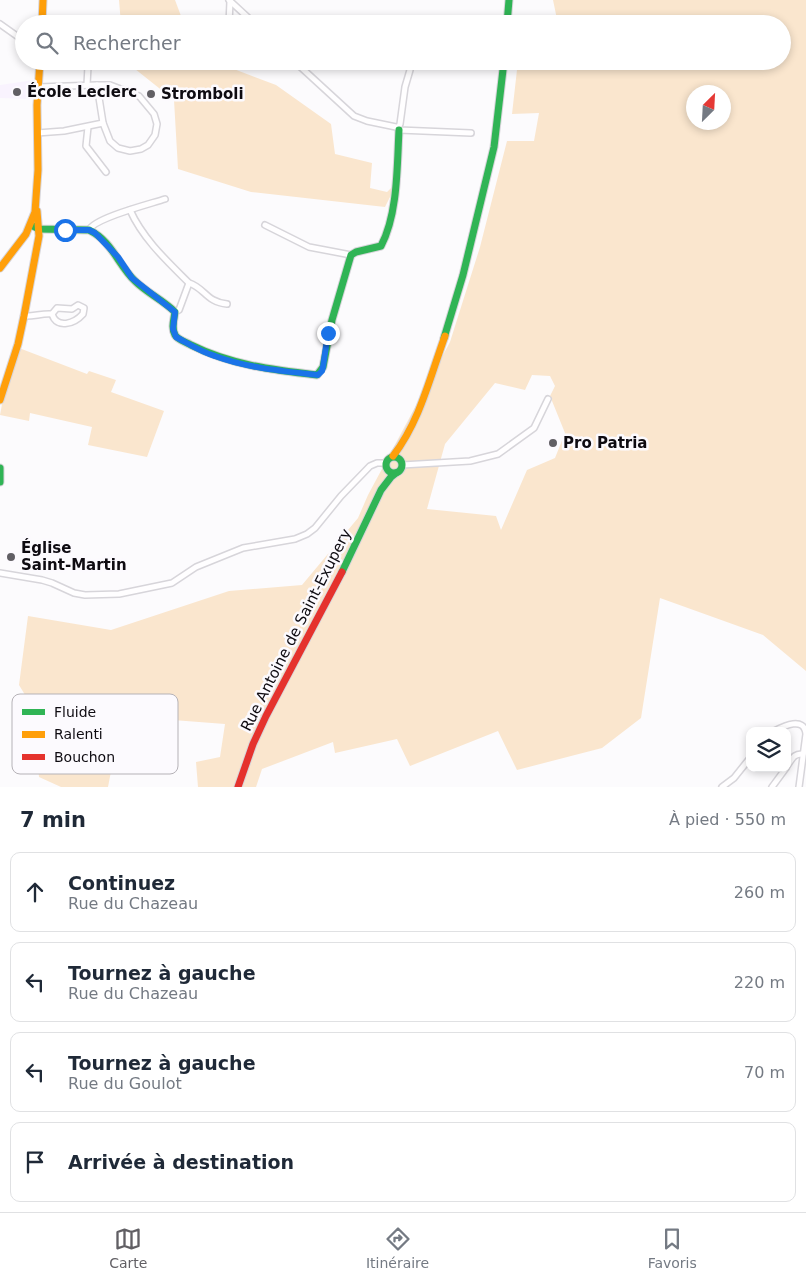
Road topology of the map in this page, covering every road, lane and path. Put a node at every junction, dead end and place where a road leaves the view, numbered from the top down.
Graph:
1 (43, 0) edge
2 (230, 0) edge
3 (509, 0) edge
4 (42, 15) edge
5 (229, 15) edge
6 (246, 15) edge
7 (508, 15) edge
8 (0, 24) edge
9 (15, 35) edge
10 (39, 70) edge
11 (88, 70) edge
12 (304, 70) edge
13 (410, 70) dead end
14 (503, 70) edge
15 (97, 84) junction
16 (87, 85) junction
17 (38, 87) junction
18 (103, 123) junction
19 (88, 127) junction
20 (398, 129) junction
21 (37, 133) junction
22 (471, 133) dead end
23 (106, 172) dead end
24 (165, 199) dead end
25 (36, 207) junction
26 (130, 210) junction
27 (31, 225) junction
28 (265, 225) dead end
29 (39, 229) junction
30 (89, 230) junction
31 (351, 255) junction
32 (0, 268) edge
33 (190, 283) junction
34 (227, 304) dead end
35 (175, 312) junction
36 (52, 314) junction
37 (24, 316) junction
38 (548, 399) dead end
39 (0, 400) edge
40 (398, 460) junction
41 (386, 466) junction
42 (0, 468) edge
43 (396, 473) junction
44 (0, 482) edge
45 (384, 486) junction
46 (0, 573) edge
47 (785, 727) edge
48 (804, 757) edge
49 (791, 760) edge
50 (746, 763) edge
51 (782, 772) edge
52 (238, 787) edge
53 (722, 787) edge
54 (772, 787) edge
55 (799, 787) edge

1 - 4 main road
2 - 5 street
2 - 6 street
3 - 7 main road
8 - 9 street
10 - 17 main road
11 - 16 street
12 - 20 street
13 - 20 street
14 - 40 main road
15 - 16 street
15 - 18 street
15 - 18 street
16 - 17 street
17 - 21 main road
18 - 19 street
19 - 21 street
19 - 23 street
20 - 22 street
20 - 31 main road
21 - 25 main road
24 - 26 street
25 - 27 main road
25 - 29 main road
26 - 30 street
26 - 33 street
27 - 29 main road
27 - 32 main road
28 - 31 street
29 - 30 main road
29 - 37 main road
30 - 35 main road
31 - 35 main road
33 - 34 street
33 - 35 street
36 - 36 street
36 - 37 street
37 - 39 main road
38 - 40 street
40 - 41 main road
40 - 43 main road
41 - 43 main road
41 - 45 main road, Rue Antoine de Saint-Exupery
41 - 46 street
42 - 44 main road
43 - 45 main road, Rue Antoine de Saint-Exupery
45 - 52 main road, Rue Antoine de Saint-Exupery
47 - 48 street
48 - 49 street
48 - 55 street
50 - 53 street
51 - 54 street

